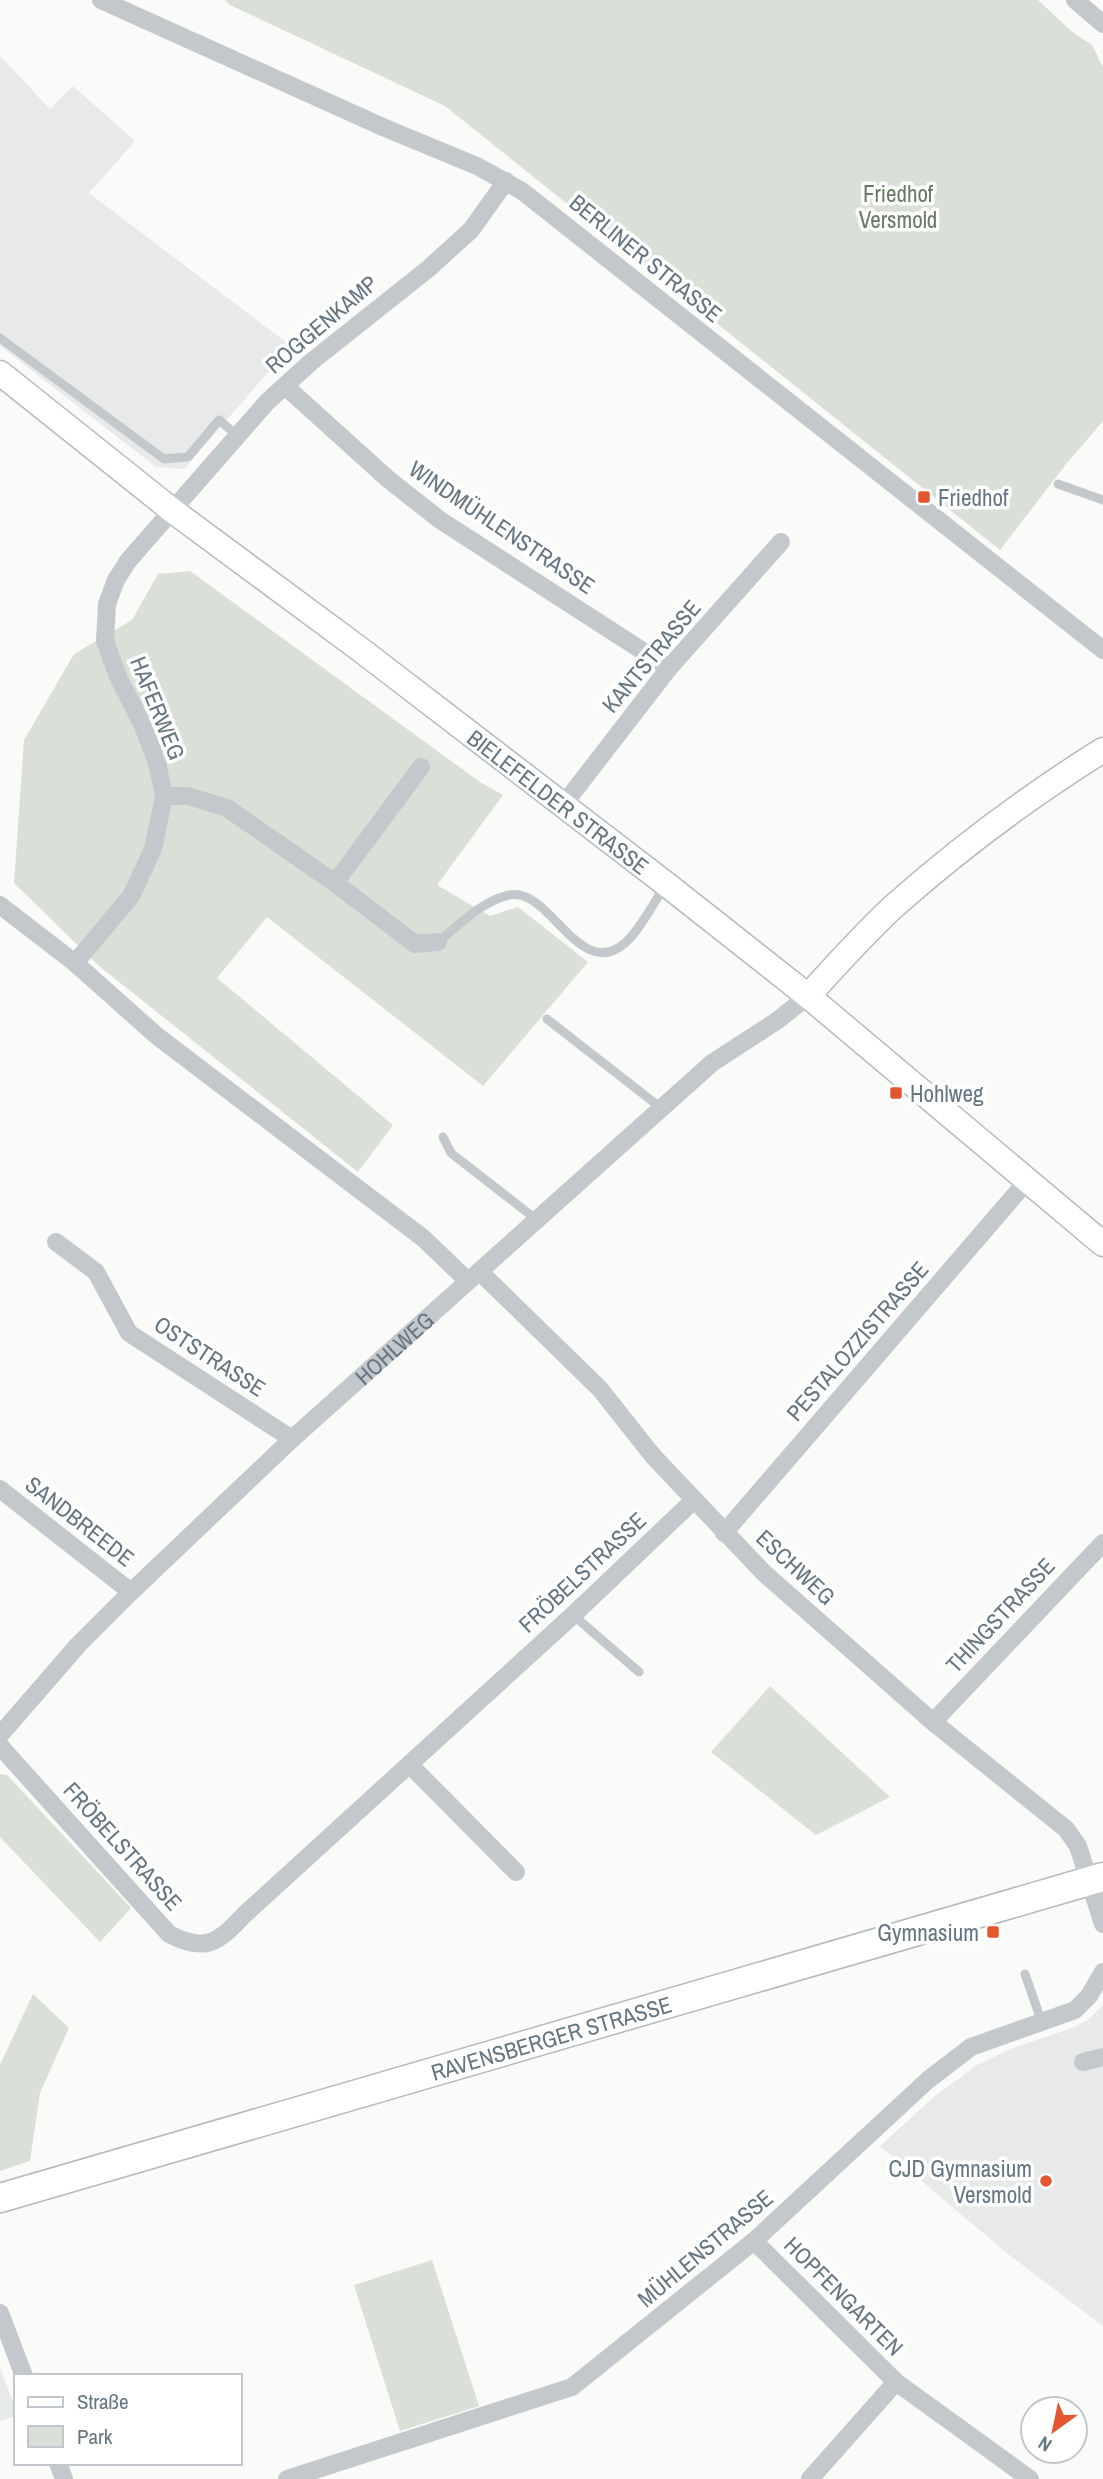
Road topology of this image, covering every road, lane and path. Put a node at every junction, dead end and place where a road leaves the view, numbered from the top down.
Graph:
1 (101, 0) edge
2 (1075, 0) edge
3 (1101, 17) edge
4 (506, 181) junction
5 (0, 338) edge
6 (0, 373) edge
7 (285, 386) junction
8 (238, 436) junction
9 (1058, 484) dead end
10 (1103, 500) edge
11 (173, 511) junction
12 (781, 542) dead end
13 (1103, 650) edge
14 (669, 668) junction
15 (1103, 750) edge
16 (421, 767) dead end
17 (164, 796) junction
18 (565, 804) junction
19 (335, 883) junction
20 (666, 884) junction
21 (0, 905) edge
22 (438, 942) joint
23 (75, 963) junction
24 (808, 996) junction
25 (547, 1019) dead end
26 (661, 1108) junction
27 (443, 1137) dead end
28 (1027, 1181) junction
29 (537, 1220) junction
30 (56, 1242) dead end
31 (1103, 1244) edge
32 (474, 1277) junction
33 (292, 1439) junction
34 (0, 1489) edge
35 (694, 1500) junction
36 (724, 1533) junction
37 (1103, 1542) edge
38 (131, 1592) junction
39 (573, 1615) junction
40 (639, 1672) dead end
41 (933, 1721) junction
42 (0, 1735) edge
43 (0, 1746) edge
44 (410, 1765) junction
45 (516, 1872) dead end
46 (1096, 1879) edge
47 (1103, 1924) edge
48 (1025, 1974) dead end
49 (1102, 1977) edge
50 (1042, 2023) junction
51 (1103, 2057) edge
52 (1083, 2062) dead end
53 (0, 2198) edge
54 (754, 2241) junction
55 (0, 2313) edge
56 (23, 2374) edge
57 (897, 2382) junction
58 (287, 2479) edge
59 (810, 2479) edge
60 (1030, 2479) edge

1 - 4 street, BERLINER STRASSE
2 - 3 street
4 - 7 street, ROGGENKAMP
4 - 13 street, BERLINER STRASSE
5 - 8 lane
6 - 11 main road, BIELEFELDER STRASSE
7 - 8 street, ROGGENKAMP
7 - 14 street, WINDMÜHLENSTRASSE
8 - 11 street, ROGGENKAMP
9 - 10 lane
11 - 17 street, HAFERWEG
11 - 18 main road, BIELEFELDER STRASSE
12 - 14 street, KANTSTRASSE
14 - 18 street, KANTSTRASSE
15 - 24 main road, HOHLWEG
16 - 19 street
17 - 19 street
17 - 23 street, HAFERWEG
18 - 20 main road, BIELEFELDER STRASSE
19 - 22 street
20 - 22 lane
20 - 24 main road, BIELEFELDER STRASSE
21 - 23 street, ESCHWEG
23 - 32 street, ESCHWEG
24 - 26 street, HOHLWEG
24 - 28 main road, BIELEFELDER STRASSE
25 - 26 lane
26 - 29 street, HOHLWEG
27 - 29 lane
28 - 31 main road, BIELEFELDER STRASSE
28 - 36 street, PESTALOZZISTRASSE
29 - 32 street, HOHLWEG
30 - 33 street, OSTSTRASSE
32 - 33 street, HOHLWEG
32 - 35 street, ESCHWEG
33 - 38 street, HOHLWEG
34 - 38 street, SANDBREEDE
35 - 36 street, ESCHWEG
35 - 39 street, FRÖBELSTRASSE
36 - 41 street, ESCHWEG
37 - 41 street, THINGSTRASSE
38 - 42 street, HOHLWEG
39 - 40 lane
39 - 44 street, FRÖBELSTRASSE
41 - 46 street, ESCHWEG
43 - 44 street, FRÖBELSTRASSE
44 - 45 street
46 - 47 street
46 - 53 main road, RAVENSBERGER STRASSE
48 - 50 lane
49 - 50 street, MÜHLENSTRASSE
50 - 54 street, MÜHLENSTRASSE
51 - 52 street
54 - 57 street, HOPFENGARTEN
54 - 58 street, MÜHLENSTRASSE
55 - 56 street
57 - 59 street, HOPFENGARTEN
57 - 60 street

